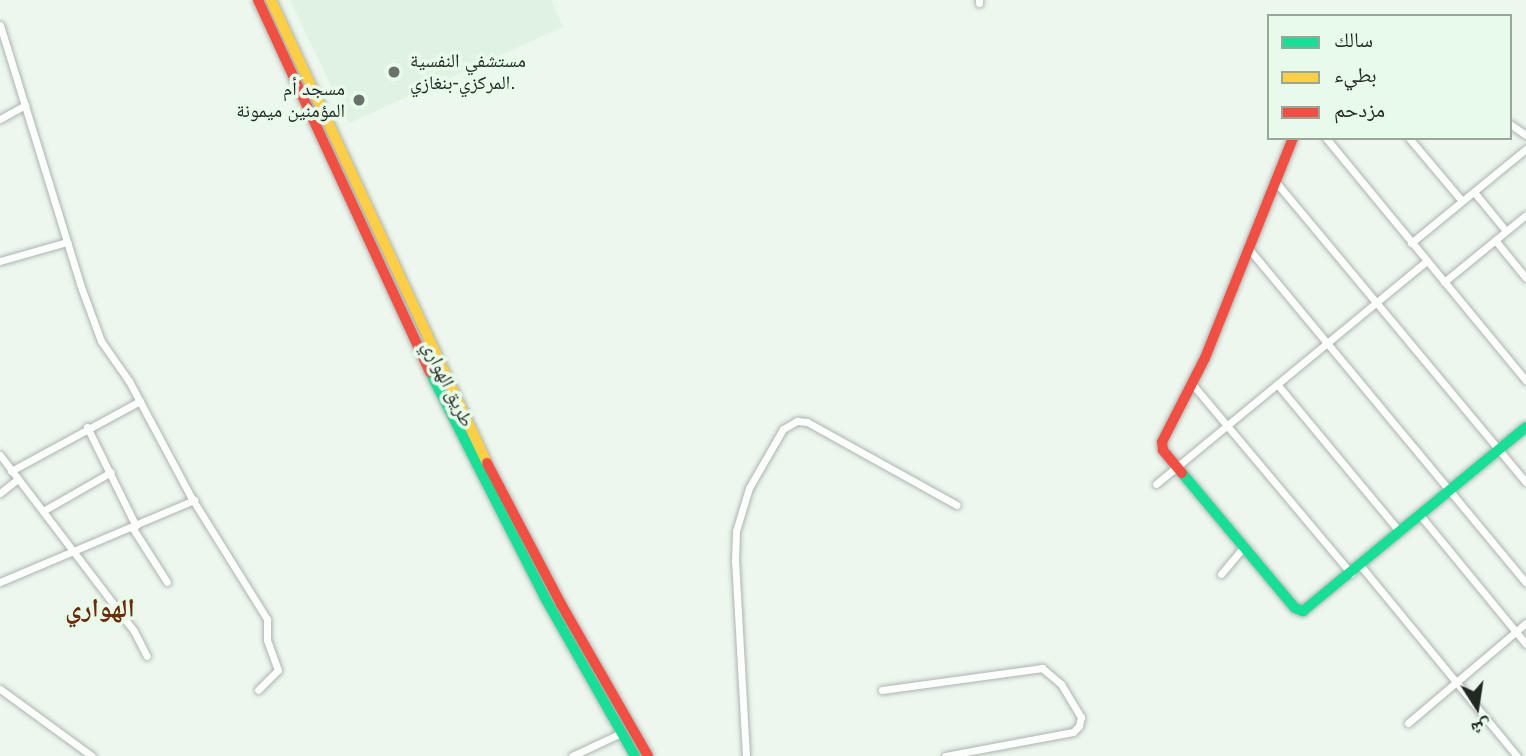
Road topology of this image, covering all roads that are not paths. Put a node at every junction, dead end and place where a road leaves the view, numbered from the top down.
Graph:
1 (258, 0) edge
2 (271, 0) edge
3 (1, 29) edge
4 (25, 105) junction
5 (0, 119) edge
6 (1292, 140) edge
7 (1328, 140) edge
8 (1411, 140) edge
9 (1526, 149) edge
10 (1275, 181) junction
11 (1474, 192) junction
12 (1462, 201) junction
13 (1526, 215) edge
14 (1506, 231) junction
15 (1495, 240) junction
16 (67, 242) junction
17 (1411, 243) junction
18 (1249, 249) junction
19 (0, 261) edge
20 (1427, 261) junction
21 (1526, 278) edge
22 (1444, 282) junction
23 (1377, 302) junction
24 (1327, 343) junction
25 (432, 363) junction
26 (1526, 380) edge
27 (1278, 384) junction
28 (1193, 385) junction
29 (140, 401) junction
30 (1227, 426) junction
31 (88, 427) junction
32 (1526, 427) edge
33 (1499, 449) junction
34 (0, 455) edge
35 (1177, 467) junction
36 (11, 471) junction
37 (111, 472) junction
38 (18, 480) junction
39 (1526, 482) edge
40 (1156, 484) dead end
41 (1449, 491) junction
42 (0, 493) edge
43 (194, 500) junction
44 (957, 505) dead end
45 (43, 511) junction
46 (1420, 516) junction
47 (134, 527) junction
48 (1400, 532) junction
49 (1244, 547) junction
50 (74, 552) junction
51 (1360, 565) junction
52 (1351, 573) junction
53 (1221, 574) dead end
54 (0, 582) edge
55 (167, 582) dead end
56 (1526, 583) edge
57 (1526, 623) edge
58 (1516, 632) junction
59 (1526, 644) edge
60 (147, 656) dead end
61 (1456, 682) junction
62 (0, 689) edge
63 (258, 690) dead end
64 (882, 690) dead end
65 (1408, 723) dead end
66 (621, 733) junction
67 (93, 756) edge
68 (572, 756) edge
69 (635, 756) edge
70 (648, 756) edge
71 (746, 756) edge
72 (945, 756) edge
73 (1517, 756) edge

1 - 25 main road, طريق الهواري
2 - 25 main road, طريق الهواري
3 - 4 street
4 - 5 street
4 - 16 street
6 - 10 main road
7 - 17 street
8 - 12 street
9 - 11 street
10 - 18 main road
10 - 23 street
11 - 12 street
11 - 14 street
12 - 17 street
13 - 14 street
14 - 15 street
15 - 21 street
15 - 22 street
16 - 19 street
16 - 29 street
17 - 20 street
18 - 24 street
18 - 28 main road
20 - 22 street
20 - 23 street
22 - 26 street
23 - 24 street
23 - 33 street
24 - 27 street
24 - 41 street
25 - 66 main road, طريق الهواري
25 - 70 main road, طريق الهواري
27 - 30 street
27 - 48 street
28 - 30 street
28 - 35 main road
29 - 31 street
29 - 43 street
30 - 35 street
30 - 52 street
31 - 36 street
31 - 37 street
32 - 33 main road
33 - 39 street
33 - 41 main road
34 - 36 street
35 - 40 street
35 - 49 main road
36 - 38 street
37 - 45 street
37 - 47 street
38 - 42 street
38 - 45 street
41 - 46 main road
41 - 56 street
43 - 47 street
43 - 63 street
44 - 71 street
45 - 50 street
46 - 48 main road
46 - 58 street
47 - 50 street
47 - 55 street
48 - 51 main road
49 - 52 main road
49 - 53 street
50 - 54 street
50 - 60 street
51 - 52 main road
51 - 61 street
57 - 58 street
58 - 59 street
58 - 61 street
61 - 65 street
61 - 73 street
62 - 67 street
64 - 72 street
66 - 68 street
66 - 69 main road, طريق الهواري

